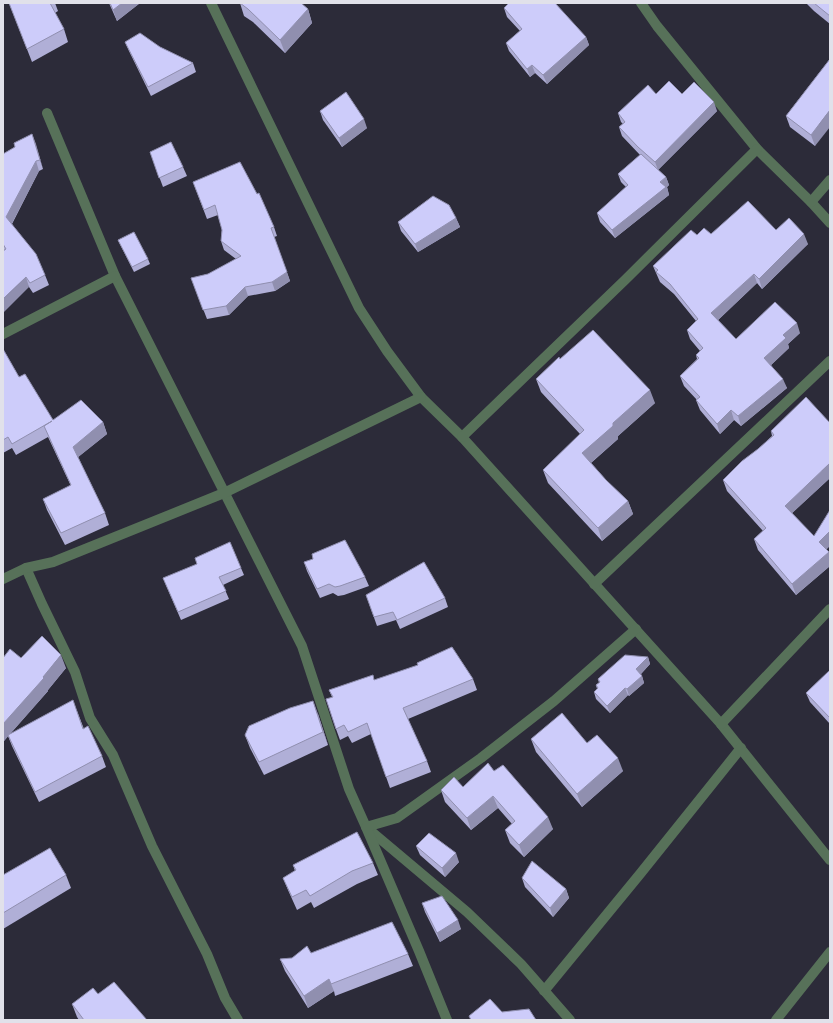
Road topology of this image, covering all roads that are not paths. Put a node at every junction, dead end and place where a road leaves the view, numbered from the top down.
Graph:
1 (212, 3) edge
2 (641, 3) edge
3 (47, 113) dead end
4 (757, 150) junction
5 (830, 180) edge
6 (811, 202) junction
7 (830, 223) edge
8 (115, 276) junction
9 (3, 334) edge
10 (830, 361) edge
11 (421, 397) junction
12 (462, 437) junction
13 (224, 493) junction
14 (26, 568) junction
15 (3, 579) edge
16 (594, 584) junction
17 (830, 609) edge
18 (636, 629) junction
19 (721, 724) junction
20 (741, 748) junction
21 (366, 827) junction
22 (830, 860) edge
23 (830, 952) edge
24 (544, 991) junction
25 (238, 1020) edge
26 (447, 1020) edge
27 (570, 1020) edge
28 (776, 1020) edge

1 - 11 street
2 - 4 street
3 - 8 street
4 - 6 street
4 - 12 street
5 - 6 street
6 - 7 street
8 - 9 street
8 - 13 street
10 - 16 street
11 - 12 street
11 - 13 street
12 - 16 street
13 - 14 street
13 - 21 street
14 - 15 street
14 - 25 street
16 - 18 street
17 - 19 street
18 - 19 street
18 - 21 street
19 - 20 street
20 - 22 street
20 - 24 street
21 - 24 street
21 - 26 street
23 - 28 street
24 - 27 street

